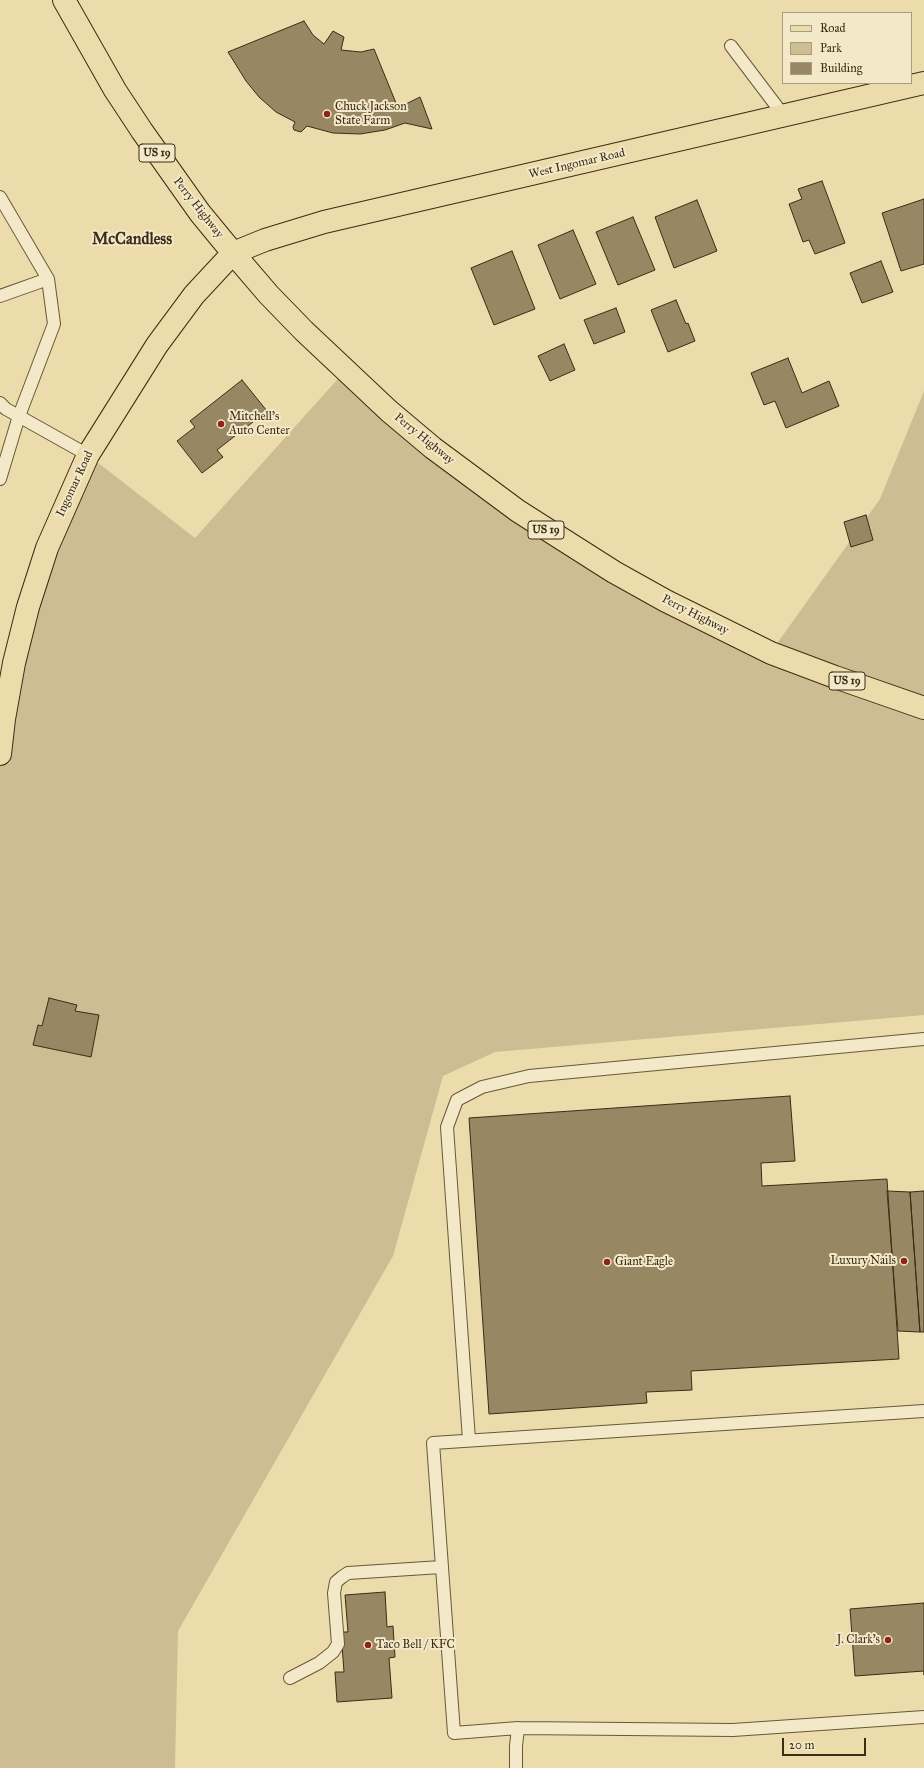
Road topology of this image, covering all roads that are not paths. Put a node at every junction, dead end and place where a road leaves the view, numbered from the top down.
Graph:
1 (64, 0) edge
2 (731, 46) dead end
3 (924, 83) edge
4 (784, 116) junction
5 (0, 197) edge
6 (233, 253) junction
7 (48, 279) junction
8 (0, 296) edge
9 (0, 403) edge
10 (20, 416) junction
11 (88, 455) junction
12 (0, 479) edge
13 (924, 708) edge
14 (0, 754) edge
15 (924, 1039) edge
16 (924, 1411) edge
17 (469, 1440) junction
18 (441, 1567) junction
19 (290, 1678) dead end
20 (924, 1717) edge
21 (518, 1728) junction
22 (516, 1768) edge

1 - 6 main road, Perry Highway / US 19
2 - 4 lane
3 - 4 main road, West Ingomar Road
4 - 6 main road, West Ingomar Road
5 - 7 lane
6 - 11 main road, Ingomar Road
6 - 13 main road, Perry Highway / US 19
7 - 8 lane
7 - 10 lane
9 - 10 lane
10 - 11 lane
10 - 12 lane
11 - 14 main road, Ingomar Road
15 - 17 lane
16 - 17 lane
17 - 18 lane
18 - 19 lane
18 - 21 lane
20 - 21 lane
21 - 22 lane

